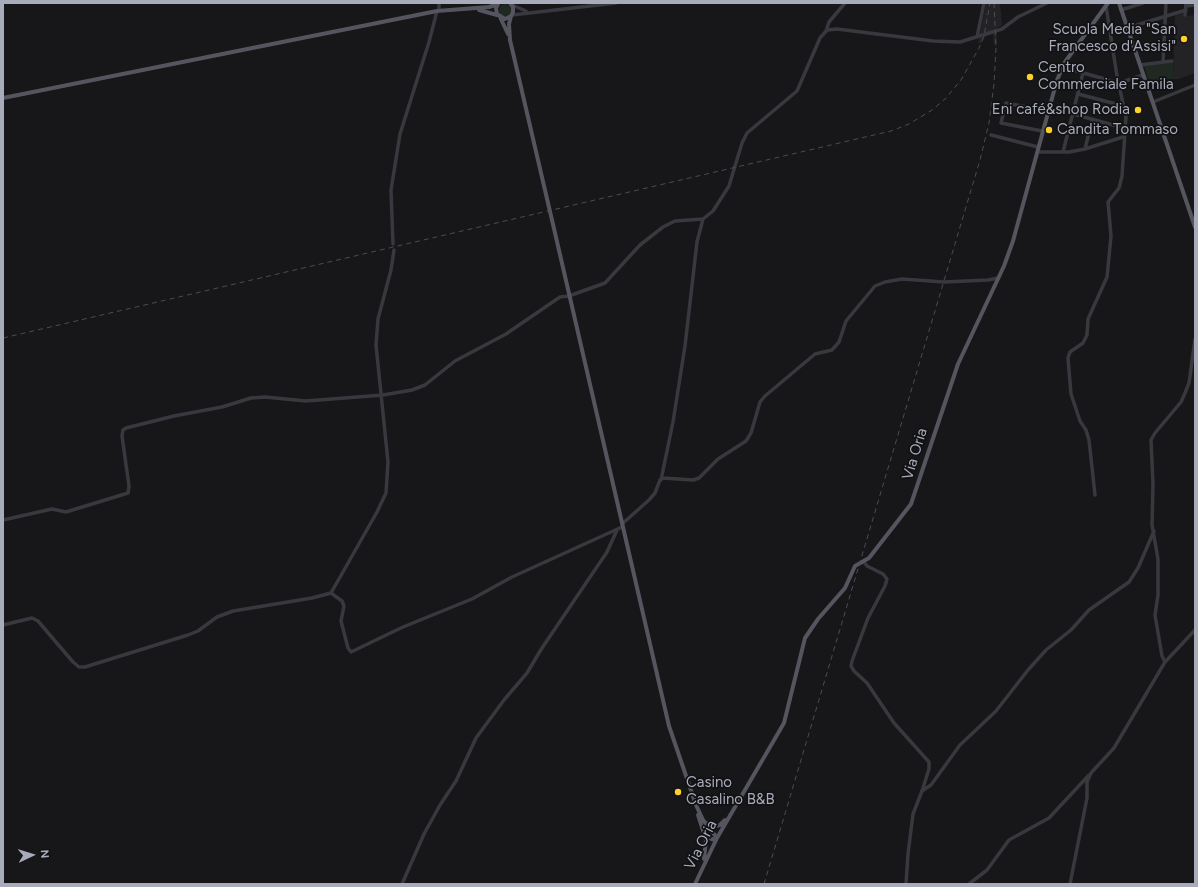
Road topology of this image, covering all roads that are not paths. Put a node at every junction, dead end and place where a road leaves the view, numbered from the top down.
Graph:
1 (439, 3) edge
2 (616, 3) edge
3 (845, 3) edge
4 (984, 3) edge
5 (1047, 3) edge
6 (1119, 3) edge
7 (1143, 3) edge
8 (1166, 3) edge
9 (499, 4) edge
10 (510, 4) edge
11 (1107, 4) edge
12 (1195, 5) edge
13 (1186, 6) edge
14 (473, 9) junction
15 (1121, 10) junction
16 (438, 11) junction
17 (531, 12) junction
18 (1165, 15) junction
19 (1185, 15) dead end
20 (499, 16) junction
21 (511, 16) junction
22 (1127, 28) junction
23 (826, 31) junction
24 (977, 37) junction
25 (510, 40) junction
26 (1172, 60) dead end
27 (1164, 62) junction
28 (1140, 65) junction
29 (1062, 67) junction
30 (1083, 73) junction
31 (1144, 75) junction
32 (1119, 84) junction
33 (1195, 85) edge
34 (1078, 94) junction
35 (3, 98) edge
36 (1153, 102) junction
37 (1124, 106) junction
38 (1048, 111) junction
39 (1072, 114) junction
40 (1092, 120) junction
41 (1124, 128) junction
42 (1042, 131) junction
43 (991, 134) dead end
44 (1123, 137) junction
45 (1038, 147) junction
46 (1085, 150) junction
47 (1037, 152) junction
48 (1063, 152) junction
49 (703, 219) junction
50 (1195, 227) edge
51 (393, 244) dead end
52 (394, 250) dead end
53 (998, 278) junction
54 (569, 296) junction
55 (1195, 339) edge
56 (383, 395) junction
57 (660, 480) junction
58 (1095, 495) dead end
59 (3, 520) edge
60 (622, 525) junction
61 (617, 530) junction
62 (1154, 531) junction
63 (864, 562) junction
64 (331, 593) junction
65 (3, 625) edge
66 (1195, 630) edge
67 (1165, 662) junction
68 (1091, 772) junction
69 (686, 781) junction
70 (922, 791) junction
71 (730, 816) junction
72 (703, 820) junction
73 (704, 832) junction
74 (716, 839) junction
75 (704, 863) junction
76 (402, 884) edge
77 (695, 884) edge
78 (906, 884) edge
79 (970, 884) edge
80 (1070, 884) edge

1 - 16 street
2 - 17 street
3 - 23 street
4 - 24 street
5 - 24 street
6 - 15 main road
7 - 15 street
8 - 18 street
9 - 14 main road
9 - 20 main road
10 - 17 street
10 - 21 main road
11 - 29 main road, Via Oria
11 - 32 street
12 - 13 street
13 - 18 street
13 - 19 street
14 - 16 main road
14 - 20 main road
15 - 22 main road
16 - 35 main road
16 - 51 street
17 - 21 street
18 - 22 street
18 - 27 street
20 - 21 main road
20 - 25 main road
21 - 25 main road
22 - 28 main road
23 - 24 street
23 - 49 street
25 - 54 main road, bridge
26 - 27 street
27 - 28 street
28 - 31 main road
29 - 30 street
29 - 38 main road, Via Oria
30 - 32 street
30 - 34 street
31 - 32 street
31 - 36 main road
32 - 37 street
33 - 36 street
34 - 37 street
34 - 39 street
36 - 50 main road
37 - 41 street
38 - 42 main road, Via Oria
38 - 42 street
39 - 40 street
39 - 48 street
40 - 41 street
40 - 46 street
41 - 44 street
42 - 45 main road, Via Oria
43 - 45 street
44 - 46 street
44 - 58 street
45 - 47 main road, Via Oria
46 - 48 street
47 - 48 street
47 - 53 main road, Via Oria
49 - 54 street
49 - 57 street
52 - 56 street
53 - 57 street
53 - 63 main road, Via Oria
54 - 56 street
54 - 60 main road
55 - 62 street
56 - 59 street
56 - 64 street
57 - 60 street
60 - 61 street
60 - 69 main road
61 - 64 street
61 - 76 street
62 - 67 street
62 - 70 street
63 - 70 street
63 - 71 main road, Via Oria
64 - 65 street
66 - 67 street
67 - 68 street
68 - 79 street
68 - 80 street
69 - 72 main road
69 - 73 main road
70 - 78 street
71 - 72 main road
71 - 74 main road, Via Oria
72 - 74 main road
73 - 74 main road
73 - 75 main road
74 - 75 main road, Via Oria
75 - 77 main road, Via Oria

